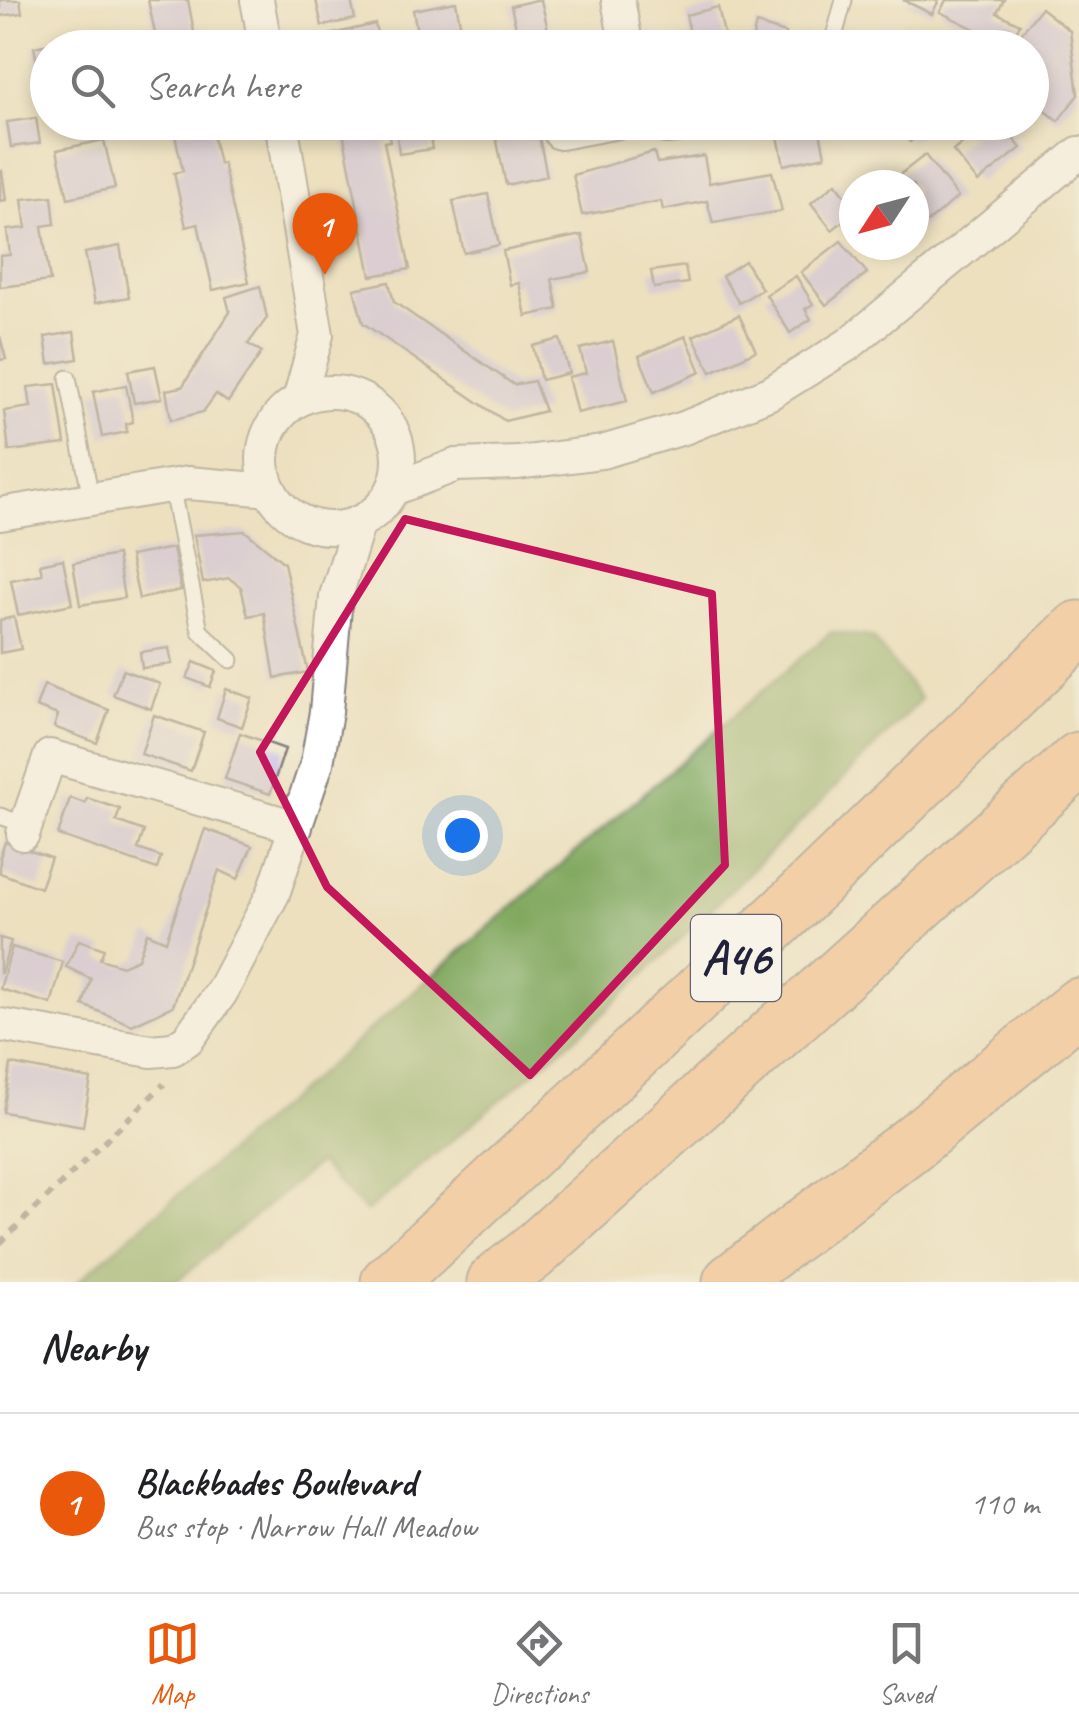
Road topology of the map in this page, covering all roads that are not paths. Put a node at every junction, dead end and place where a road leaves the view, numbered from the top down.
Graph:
1 (257, 0) edge
2 (618, 0) edge
3 (844, 0) edge
4 (263, 30) edge
5 (624, 30) edge
6 (836, 30) edge
7 (284, 140) edge
8 (1079, 154) edge
9 (316, 335) junction
10 (68, 378) dead end
11 (354, 396) junction
12 (299, 400) junction
13 (391, 427) junction
14 (266, 441) junction
15 (456, 465) junction
16 (180, 484) junction
17 (270, 490) junction
18 (392, 490) junction
19 (90, 498) junction
20 (0, 514) edge
21 (303, 522) junction
22 (359, 522) junction
23 (336, 596) junction
24 (1079, 630) edge
25 (231, 660) dead end
26 (1079, 760) edge
27 (17, 825) edge
28 (296, 827) junction
29 (1079, 1006) edge
30 (0, 1025) edge
31 (1079, 1037) edge
32 (389, 1282) edge
33 (495, 1282) edge
34 (731, 1282) edge
35 (761, 1282) edge

1 - 4 street
2 - 5 street
3 - 6 lane
7 - 9 street
8 - 15 street
9 - 11 street
9 - 12 street
10 - 19 lane
11 - 12 street
11 - 13 street
12 - 14 street
13 - 15 street
13 - 18 street
14 - 16 street
14 - 17 street
15 - 18 street
16 - 17 street
16 - 19 street
16 - 25 lane
17 - 21 street
18 - 22 street
19 - 20 street
21 - 22 street
21 - 23 street
22 - 23 street
23 - 28 street
24 - 32 highway, A46
26 - 33 highway, A46
27 - 28 street
28 - 30 street
29 - 34 highway
31 - 35 highway

